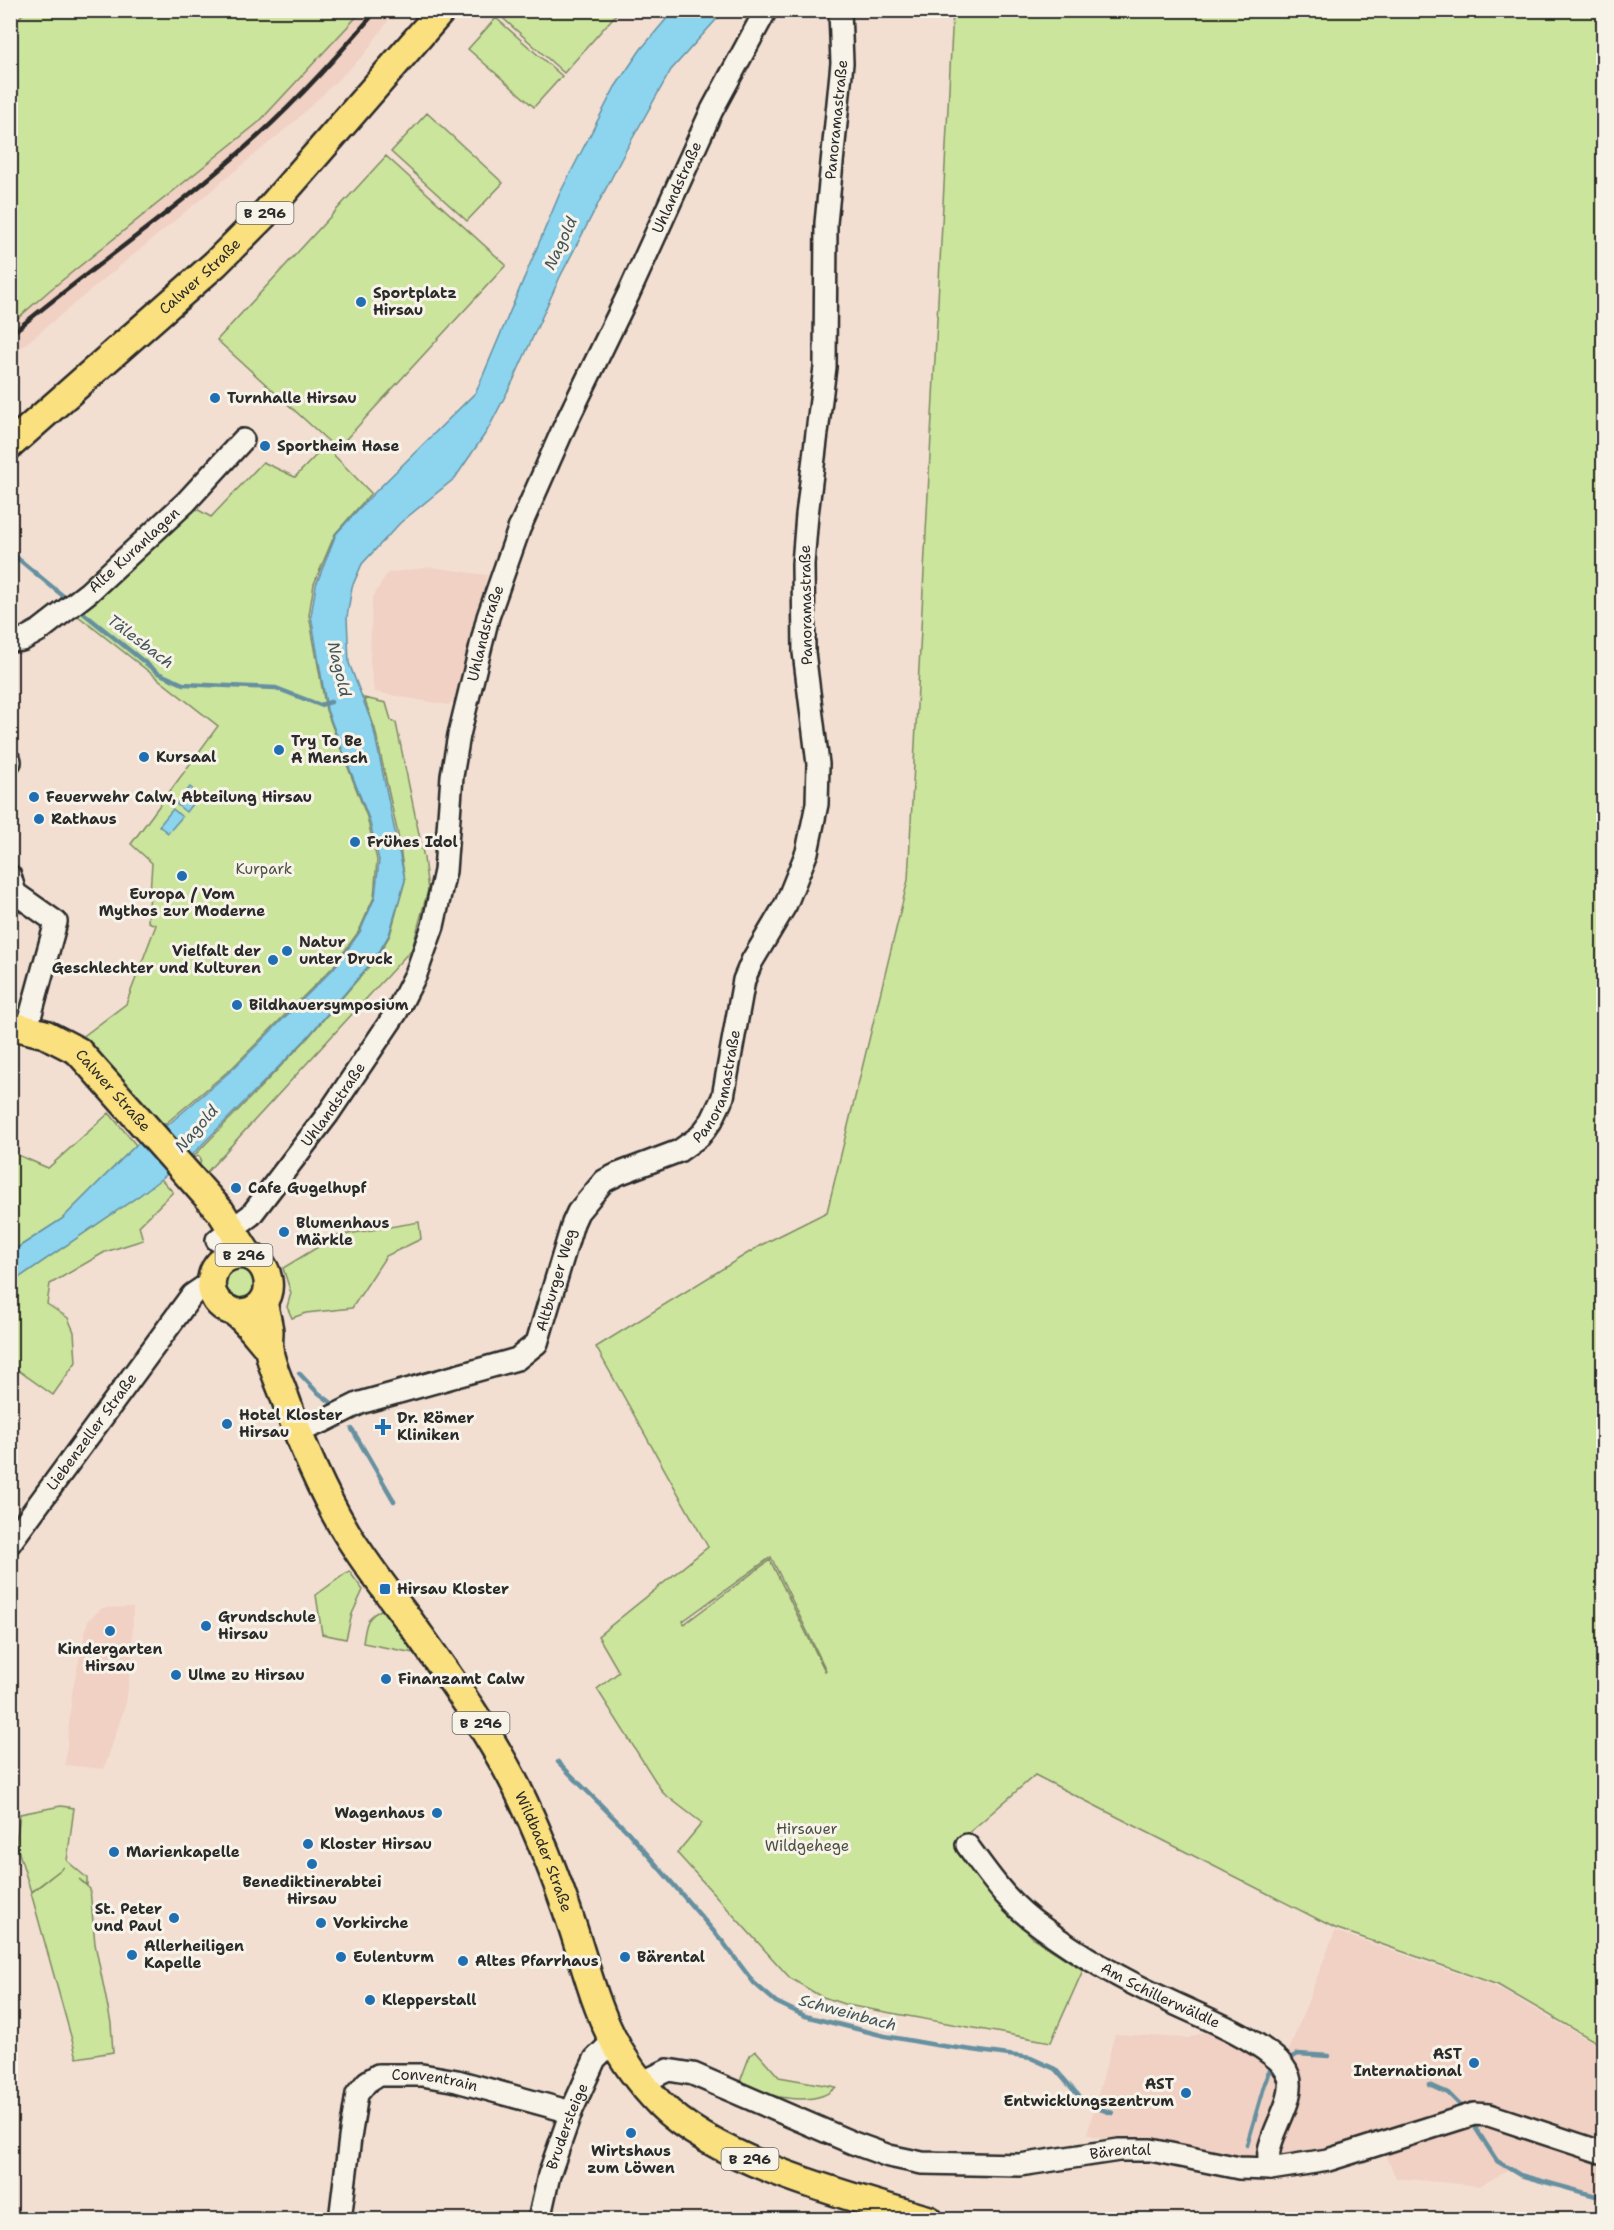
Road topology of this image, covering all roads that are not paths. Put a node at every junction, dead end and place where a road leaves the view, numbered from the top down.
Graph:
1 (442, 10) edge
2 (766, 10) edge
3 (840, 10) edge
4 (243, 440) dead end
5 (10, 445) edge
6 (10, 641) edge
7 (10, 876) edge
8 (19, 1027) edge
9 (667, 1157) joint
10 (220, 1254) junction
11 (263, 1302) junction
12 (229, 1310) junction
13 (173, 1322) junction
14 (269, 1349) junction
15 (297, 1432) junction
16 (10, 1543) edge
17 (967, 1845) dead end
18 (612, 2042) junction
19 (641, 2083) junction
20 (571, 2112) junction
21 (1604, 2153) edge
22 (1270, 2169) junction
23 (340, 2220) edge
24 (540, 2220) edge
25 (929, 2220) edge

1 - 5 main road, Calwer Straße / B 296
2 - 10 street, Uhlandstraße
3 - 9 street, Panoramastraße
4 - 6 street, Alte Kuranlagen
7 - 8 street
8 - 10 main road, Calwer Straße / B 296
9 - 15 street, Altburger Weg
10 - 11 main road, B 296
10 - 12 main road, B 296
10 - 13 street, Liebenzeller Straße
11 - 12 main road
11 - 14 main road, Wildbader Straße / B 296
12 - 13 street
12 - 14 main road, Wildbader Straße / B 296
13 - 16 street, Liebenzeller Straße
14 - 15 main road, Wildbader Straße / B 296
15 - 18 main road, Wildbader Straße / B 296
17 - 22 street, Am Schillerwäldle
18 - 19 main road, Wildbader Straße / B 296
18 - 20 street, Brudersteige
19 - 22 street, Bärental
19 - 25 main road, Wildbader Straße / B 296
20 - 23 street, Conventrain
20 - 24 street, Brudersteige
21 - 22 street, Bärental

